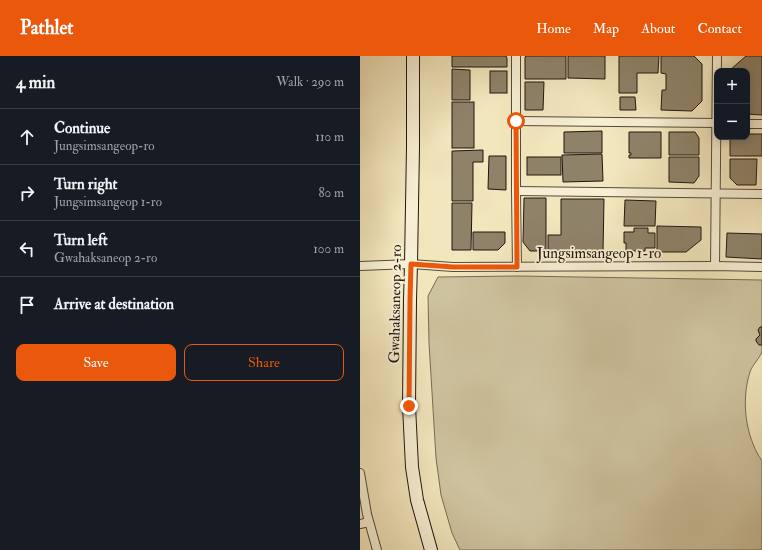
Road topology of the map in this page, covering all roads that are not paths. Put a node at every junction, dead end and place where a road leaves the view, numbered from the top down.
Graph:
1 (412, 56) edge
2 (516, 56) edge
3 (717, 56) edge
4 (717, 104) edge
5 (516, 121) junction
6 (714, 123) edge
7 (750, 124) edge
8 (762, 124) edge
9 (717, 140) edge
10 (516, 191) junction
11 (716, 193) junction
12 (762, 194) edge
13 (411, 264) junction
14 (360, 266) edge
15 (715, 266) junction
16 (517, 267) junction
17 (762, 267) edge
18 (360, 473) edge
19 (369, 522) junction
20 (360, 524) edge
21 (376, 550) edge
22 (431, 550) edge

1 - 13 street, Gwahaksaneop 2-ro
2 - 5 street
3 - 4 street
5 - 6 street
5 - 10 street
7 - 8 street
9 - 11 street
10 - 11 street
10 - 16 street
11 - 12 street
11 - 15 street
13 - 14 street, Jungsimsangeop 1-ro
13 - 16 street, Jungsimsangeop 1-ro
13 - 22 street, Gwahaksaneop 2-ro
15 - 16 street, Jungsimsangeop 1-ro
15 - 17 street, Jungsimsangeop 1-ro
18 - 19 street
19 - 20 street
19 - 21 street

